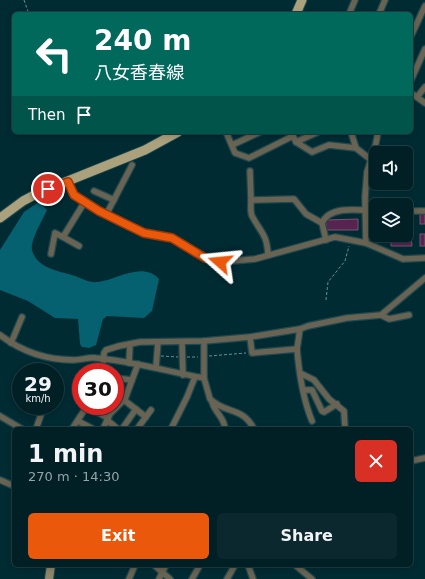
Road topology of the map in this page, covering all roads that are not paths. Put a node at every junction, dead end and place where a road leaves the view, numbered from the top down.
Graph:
1 (302, 0) edge
2 (355, 0) edge
3 (385, 0) edge
4 (425, 6) edge
5 (297, 12) edge
6 (349, 12) edge
7 (380, 12) edge
8 (413, 32) edge
9 (425, 49) edge
10 (413, 76) edge
11 (425, 88) edge
12 (413, 94) edge
13 (417, 97) junction
14 (425, 103) edge
15 (174, 134) edge
16 (227, 134) edge
17 (256, 134) edge
18 (308, 134) edge
19 (352, 134) edge
20 (378, 134) edge
21 (293, 137) edge
22 (232, 145) junction
23 (375, 146) edge
24 (356, 148) junction
25 (369, 158) edge
26 (369, 163) edge
27 (132, 165) dead end
28 (250, 171) dead end
29 (68, 182) junction
30 (94, 190) dead end
31 (114, 200) junction
32 (251, 200) junction
33 (84, 202) junction
34 (365, 210) junction
35 (369, 210) edge
36 (413, 211) edge
37 (425, 211) edge
38 (106, 215) junction
39 (0, 218) edge
40 (322, 223) junction
41 (63, 237) junction
42 (326, 240) junction
43 (366, 243) junction
44 (79, 246) dead end
45 (51, 254) dead end
46 (268, 255) junction
47 (425, 258) edge
48 (425, 278) edge
49 (381, 315) junction
50 (410, 315) dead end
51 (22, 317) dead end
52 (300, 329) junction
53 (0, 335) edge
54 (250, 337) junction
55 (204, 341) junction
56 (158, 342) junction
57 (182, 342) junction
58 (11, 343) junction
59 (130, 344) junction
60 (297, 349) junction
61 (103, 359) junction
62 (103, 363) edge
63 (129, 363) junction
64 (138, 364) junction
65 (156, 367) junction
66 (300, 373) junction
67 (183, 375) junction
68 (195, 377) junction
69 (204, 378) junction
70 (124, 379) edge
71 (132, 380) junction
72 (304, 390) junction
73 (124, 400) joint
74 (212, 402) junction
75 (337, 404) junction
76 (136, 409) junction
77 (151, 410) dead end
78 (226, 410) junction
79 (41, 415) edge
80 (82, 415) edge
81 (100, 415) edge
82 (108, 415) edge
83 (0, 416) edge
84 (146, 417) junction
85 (105, 418) junction
86 (223, 420) junction
87 (78, 421) junction
88 (312, 421) dead end
89 (19, 427) edge
90 (37, 427) edge
91 (74, 427) edge
92 (89, 427) edge
93 (103, 427) edge
94 (116, 427) edge
95 (123, 427) edge
96 (138, 427) edge
97 (172, 427) edge
98 (225, 427) edge
99 (253, 427) edge
100 (345, 427) edge
101 (425, 458) edge
102 (413, 461) edge
103 (0, 480) edge
104 (12, 485) edge
105 (51, 567) edge
106 (134, 567) edge
107 (156, 567) edge
108 (165, 567) edge
109 (199, 567) edge
110 (234, 567) edge
111 (249, 567) edge
112 (297, 567) edge
113 (162, 573) junction
114 (50, 579) edge
115 (129, 579) edge
116 (159, 579) edge
117 (170, 579) edge
118 (192, 579) edge
119 (227, 579) edge
120 (253, 579) edge
121 (312, 579) edge

1 - 5 main road
2 - 6 street
3 - 7 street
4 - 8 street
9 - 10 street
11 - 13 street
12 - 13 street
13 - 14 street
15 - 29 main road
16 - 22 street
17 - 22 street
18 - 21 street
19 - 24 street
20 - 23 street
21 - 22 street
21 - 24 street
24 - 25 street
26 - 34 street
27 - 31 street
28 - 32 street
29 - 33 street
29 - 39 main road
30 - 31 street
31 - 38 street
32 - 40 street
32 - 46 street
33 - 38 street
33 - 41 street
34 - 35 street
34 - 40 street
34 - 43 street
36 - 37 street
38 - 46 street
40 - 42 street
41 - 44 street
41 - 45 street
42 - 43 street
42 - 46 street
43 - 47 street
48 - 49 street
49 - 50 street
49 - 52 street
51 - 58 street
52 - 54 street
52 - 60 street
53 - 58 street
54 - 55 street
54 - 60 street
55 - 57 street
55 - 69 street
56 - 57 street
56 - 59 street
56 - 65 street
57 - 67 street
58 - 61 street
59 - 61 street
59 - 63 street
60 - 66 street
61 - 62 street
61 - 63 street
63 - 64 street
64 - 65 street
64 - 71 street
65 - 67 street
66 - 72 street
66 - 75 street
67 - 68 street
68 - 69 street
68 - 97 street
69 - 74 street
70 - 71 street
71 - 73 street
72 - 75 street
72 - 88 street
73 - 76 street
74 - 78 street
74 - 86 street
75 - 100 street
76 - 84 street
76 - 95 street
77 - 84 street
78 - 86 street
78 - 99 street
79 - 90 street
80 - 87 street
81 - 85 street
82 - 85 street
83 - 89 street
84 - 96 street
85 - 93 street
85 - 94 street
86 - 98 street
87 - 91 street
87 - 92 street
101 - 102 street
103 - 104 street
105 - 114 street
106 - 115 street
107 - 113 street
108 - 113 street
109 - 118 street
110 - 119 street
111 - 120 street
112 - 121 street
113 - 116 street
113 - 117 street

